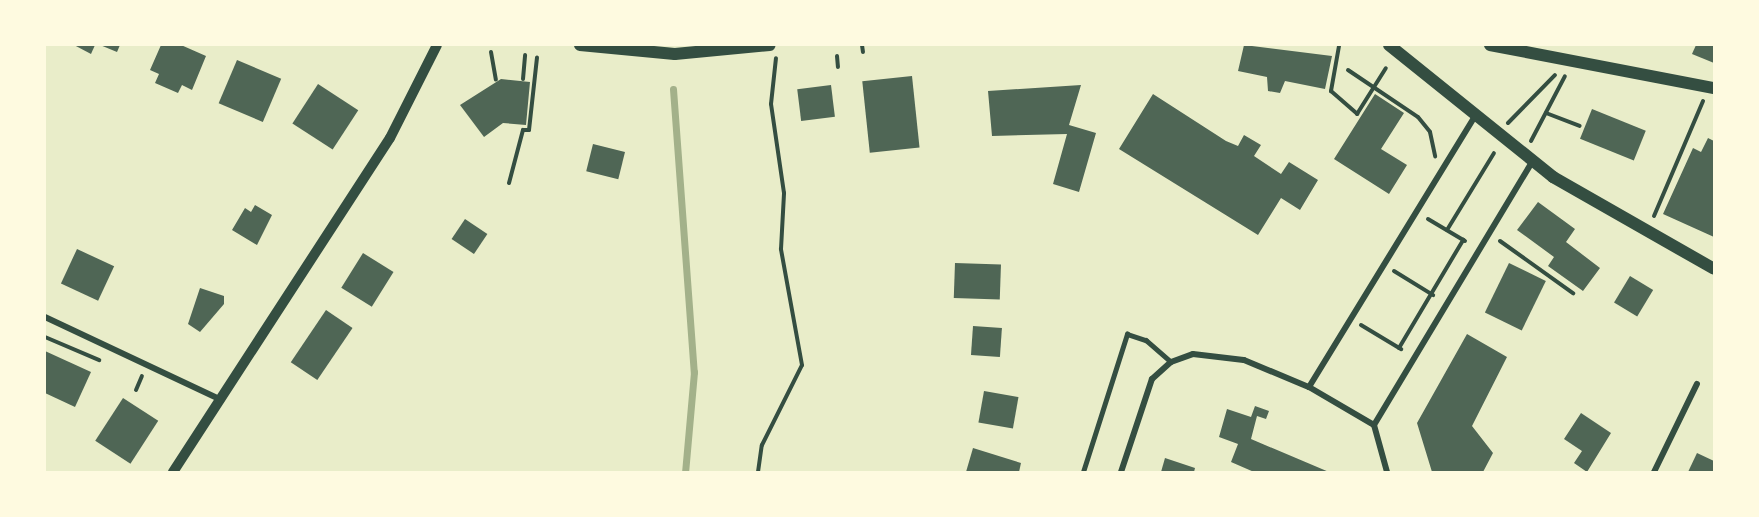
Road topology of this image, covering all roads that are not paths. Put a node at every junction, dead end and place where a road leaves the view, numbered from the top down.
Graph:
1 (437, 45) edge
2 (580, 45) edge
3 (770, 45) edge
4 (1389, 45) edge
5 (1490, 45) edge
6 (1712, 88) edge
7 (1476, 116) junction
8 (1532, 162) junction
9 (1714, 269) edge
10 (45, 317) edge
11 (1171, 362) junction
12 (1697, 384) dead end
13 (1309, 387) junction
14 (220, 400) junction
15 (1374, 425) junction
16 (173, 472) edge
17 (1083, 472) edge
18 (1121, 472) edge
19 (1387, 472) edge
20 (1654, 472) edge

1 - 14 street
2 - 3 main road
4 - 7 main road
5 - 6 main road
7 - 8 main road
7 - 13 street
8 - 9 main road
8 - 15 street
10 - 14 street
11 - 13 street
11 - 17 lane
11 - 18 street
12 - 20 street
13 - 15 street
14 - 16 street
15 - 19 street

